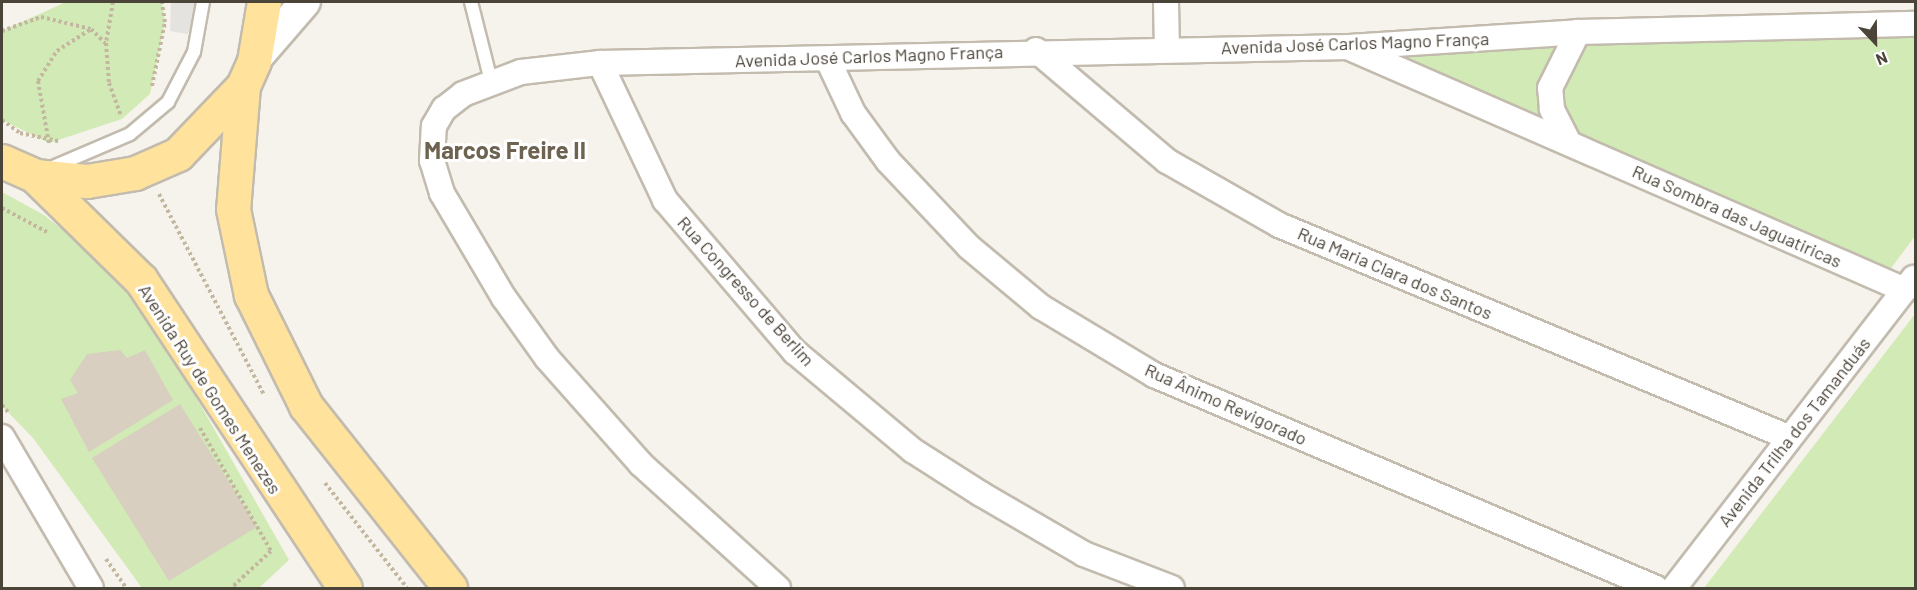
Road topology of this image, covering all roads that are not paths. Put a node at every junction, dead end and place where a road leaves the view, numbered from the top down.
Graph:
1 (203, 2) edge
2 (264, 2) edge
3 (304, 2) edge
4 (471, 2) edge
5 (1166, 2) edge
6 (1916, 24) edge
7 (1578, 32) junction
8 (1349, 47) junction
9 (1036, 50) junction
10 (1167, 50) junction
11 (828, 60) junction
12 (600, 63) junction
13 (248, 73) junction
14 (491, 81) junction
15 (1569, 142) junction
16 (13, 169) edge
17 (1910, 283) edge
18 (1788, 436) junction
19 (2, 437) edge
20 (91, 588) edge
21 (345, 588) edge
22 (450, 588) edge
23 (778, 588) edge
24 (1172, 588) edge
25 (1656, 588) edge
26 (1674, 588) edge

1 - 16 lane
2 - 13 main road
3 - 13 street
4 - 14 lane
5 - 10 street
6 - 7 street, Avenida José Carlos Magno França
7 - 8 street, Avenida José Carlos Magno França
7 - 15 street
8 - 10 street, Avenida José Carlos Magno França
8 - 15 street, Rua Sombra das Jaguatiricas
9 - 10 street, Avenida José Carlos Magno França
9 - 11 street, Avenida José Carlos Magno França
9 - 18 street, Rua Maria Clara dos Santos
11 - 12 street, Avenida José Carlos Magno França
11 - 25 street, Rua Ânimo Revigorado
12 - 14 street, Avenida José Carlos Magno França
12 - 24 street, Rua Congresso de Berlim
13 - 16 main road
13 - 22 main road
14 - 23 street, Avenida José Carlos Magno França
15 - 17 street, Rua Sombra das Jaguatiricas
16 - 21 main road, Avenida Ruy de Gomes Menezes
17 - 18 street, Avenida Trilha dos Tamanduás
18 - 26 street, Avenida Trilha dos Tamanduás
19 - 20 street

